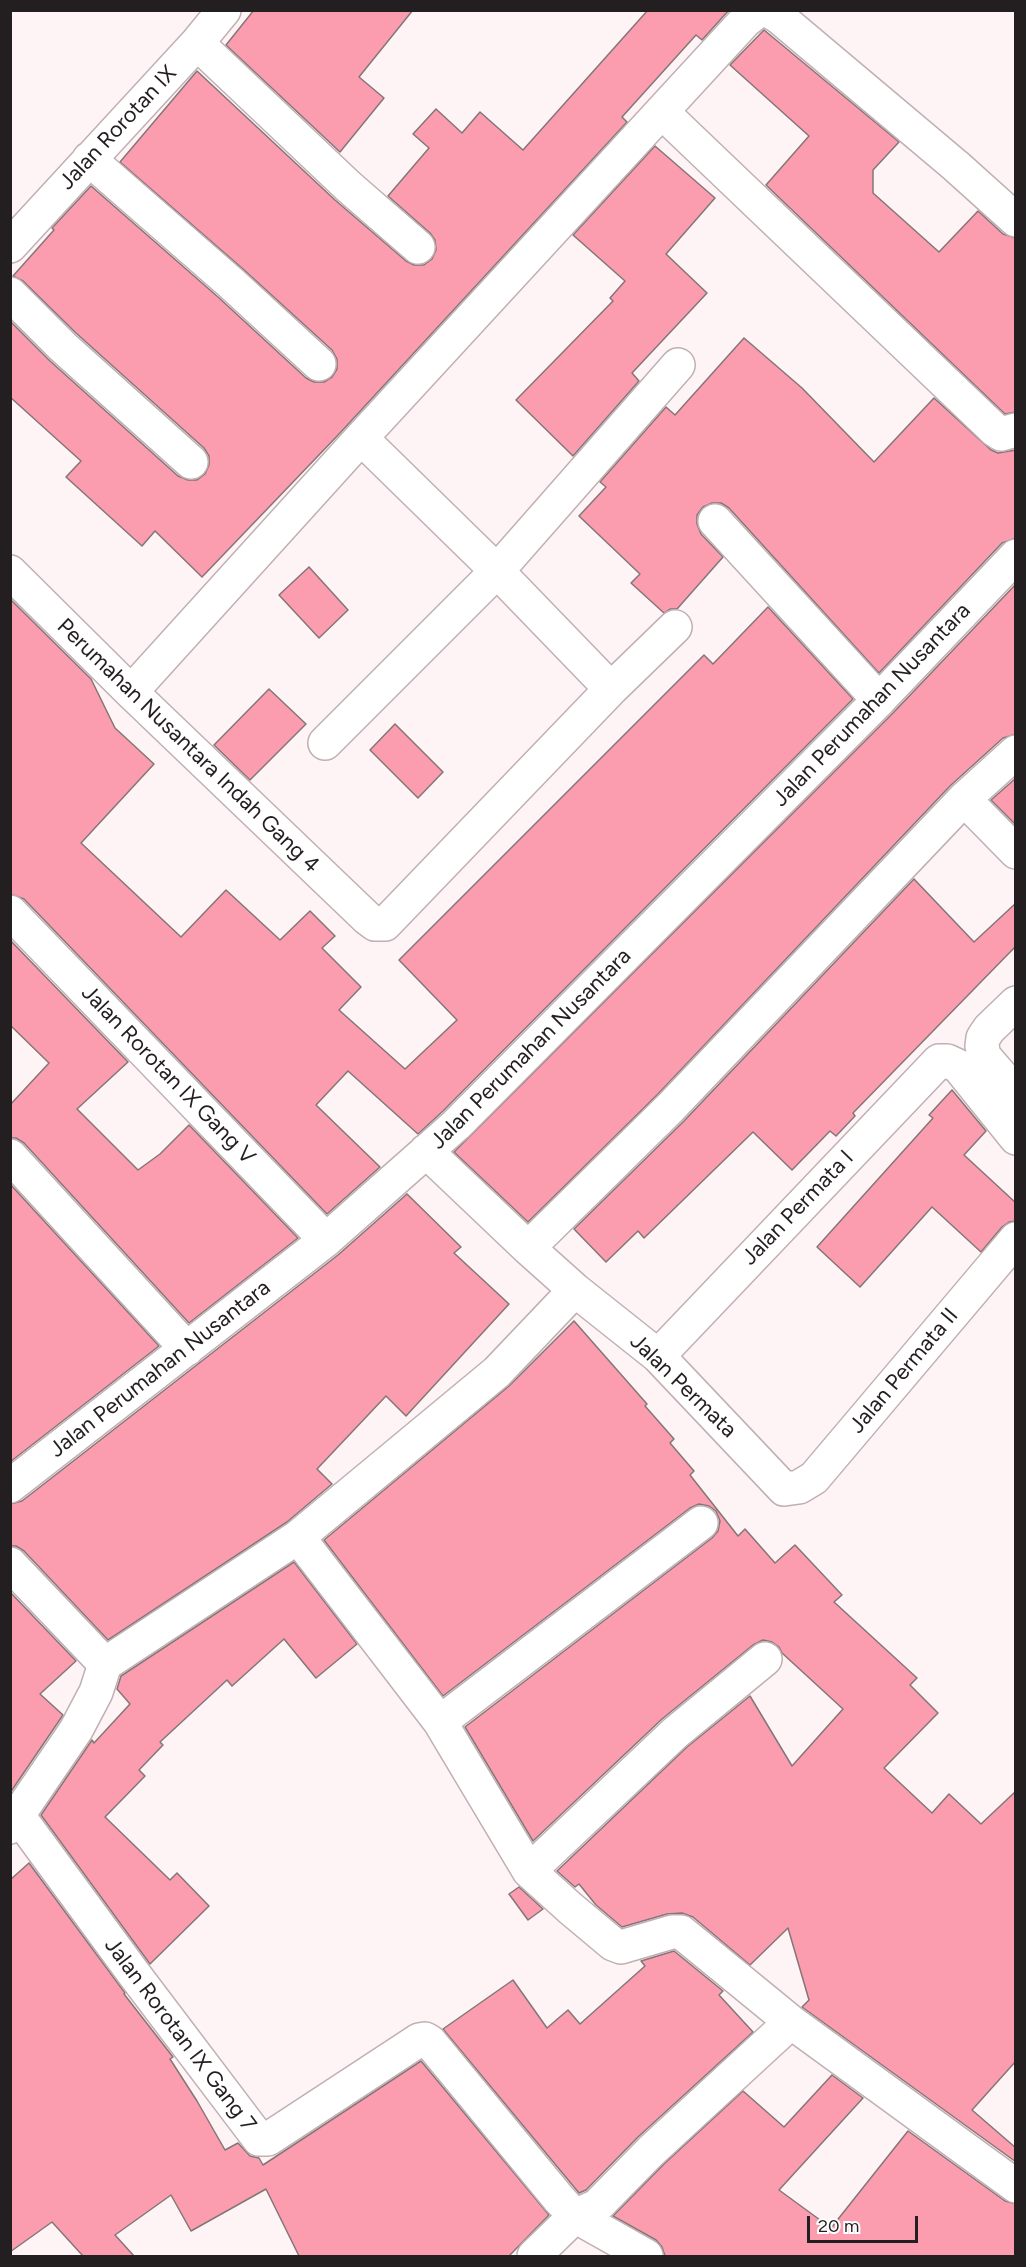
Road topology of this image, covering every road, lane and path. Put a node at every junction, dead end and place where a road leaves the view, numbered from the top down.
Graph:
1 (224, 10) edge
2 (759, 10) edge
3 (768, 10) edge
4 (197, 43) junction
5 (662, 112) junction
6 (89, 159) junction
7 (1016, 220) edge
8 (10, 246) edge
9 (418, 247) dead end
10 (10, 294) edge
11 (319, 364) dead end
12 (678, 365) dead end
13 (1016, 430) edge
14 (361, 438) junction
15 (191, 462) dead end
16 (715, 521) dead end
17 (1016, 556) edge
18 (497, 571) junction
19 (10, 572) edge
20 (675, 627) dead end
21 (611, 689) junction
22 (131, 693) junction
23 (879, 700) junction
24 (324, 743) dead end
25 (1016, 752) edge
26 (964, 800) junction
27 (1016, 852) edge
28 (10, 912) edge
29 (1016, 1003) edge
30 (1016, 1093) edge
31 (1016, 1138) edge
32 (10, 1156) edge
33 (413, 1162) junction
34 (1016, 1239) edge
35 (326, 1240) junction
36 (528, 1248) junction
37 (575, 1290) junction
38 (187, 1349) junction
39 (657, 1356) junction
40 (10, 1486) edge
41 (784, 1489) joint
42 (701, 1523) dead end
43 (298, 1537) junction
44 (10, 1564) edge
45 (765, 1659) dead end
46 (105, 1665) junction
47 (440, 1722) junction
48 (15, 1822) edge
49 (529, 1870) junction
50 (791, 2022) junction
51 (1016, 2186) edge
52 (575, 2216) junction
53 (534, 2256) edge
54 (646, 2256) edge

1 - 4 street, Jalan Rorotan IX
2 - 5 street
3 - 7 street
4 - 6 street, Jalan Rorotan IX
4 - 9 street
5 - 13 street
5 - 14 street
6 - 8 street, Jalan Rorotan IX
6 - 11 street
10 - 15 street
12 - 18 street
14 - 18 street
14 - 22 street
16 - 23 street
17 - 23 street, Jalan Perumahan Nusantara
18 - 21 street
18 - 24 street
19 - 22 street, Perumahan Nusantara Indah Gang 4
20 - 21 street
21 - 22 street, Perumahan Nusantara Indah Gang 4
23 - 33 street, Jalan Perumahan Nusantara
25 - 26 street
26 - 27 street
26 - 36 street
28 - 35 street, Jalan Rorotan IX Gang V
29 - 30 street
31 - 39 street, Jalan Permata I
32 - 38 street
33 - 35 street, Jalan Perumahan Nusantara
33 - 36 street, Jalan Perumahan Nusantara
34 - 41 street, Jalan Permata II
35 - 38 street, Jalan Perumahan Nusantara
36 - 37 street, Jalan Perumahan Nusantara
37 - 39 street, Jalan Permata
37 - 43 street
38 - 40 street, Jalan Perumahan Nusantara
39 - 41 street, Jalan Permata
42 - 47 street
43 - 46 street
43 - 47 street
44 - 46 street
45 - 49 street
46 - 48 street
47 - 49 street
48 - 52 street, Jalan Rorotan IX Gang 7
49 - 50 street
50 - 51 street
50 - 52 street
52 - 53 street
52 - 54 street

